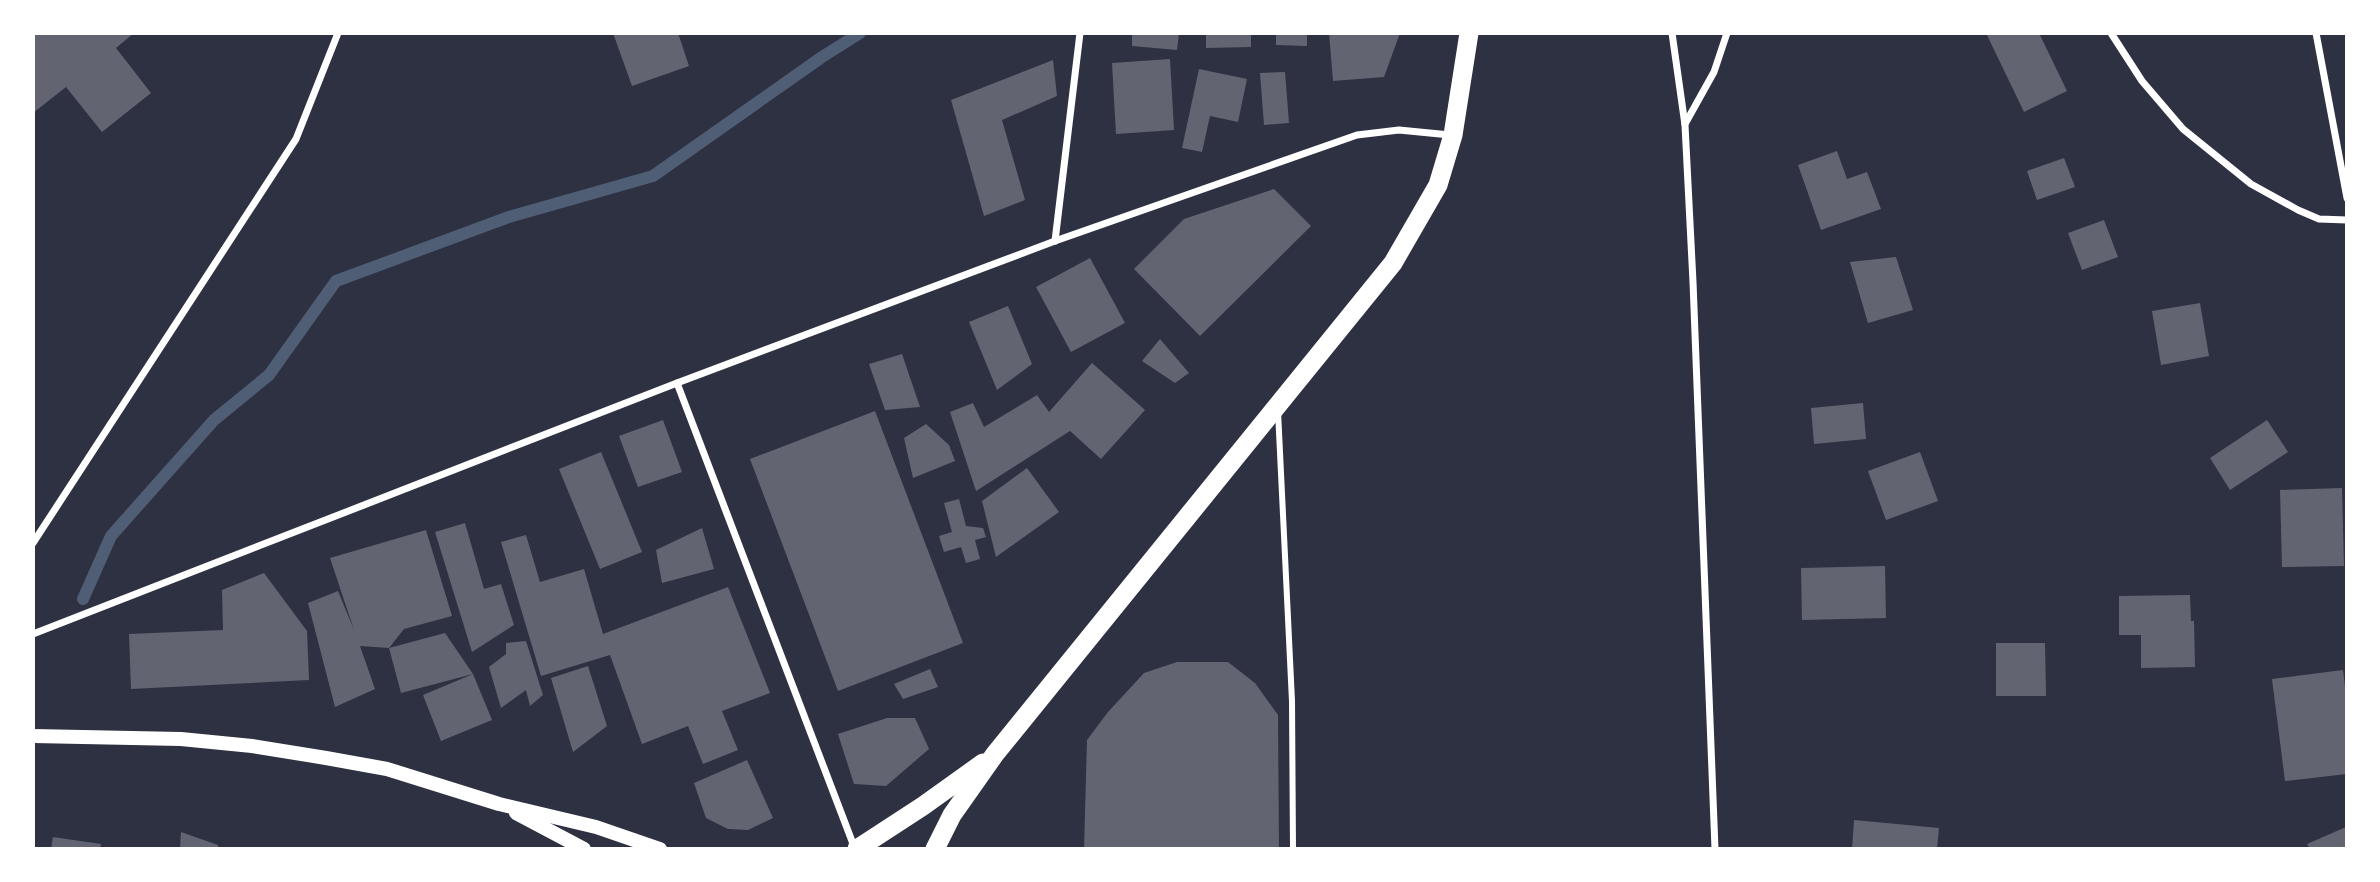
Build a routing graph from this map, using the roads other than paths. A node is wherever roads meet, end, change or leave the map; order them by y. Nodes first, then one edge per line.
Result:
1 (338, 33) edge
2 (1080, 33) edge
3 (1469, 33) edge
4 (1672, 33) edge
5 (1727, 33) edge
6 (2111, 33) edge
7 (2316, 33) edge
8 (1685, 125) junction
9 (1453, 135) junction
10 (2347, 198) edge
11 (2347, 220) edge
12 (1055, 241) junction
13 (677, 383) junction
14 (1278, 405) junction
15 (33, 543) edge
16 (33, 634) edge
17 (33, 736) edge
18 (995, 754) junction
19 (499, 804) junction
20 (584, 849) edge
21 (660, 849) edge
22 (856, 849) edge
23 (935, 849) edge
24 (1293, 849) edge
25 (1715, 849) edge

1 - 15 street
2 - 12 street
3 - 9 highway
4 - 8 street
5 - 8 street
6 - 11 street
7 - 10 street
8 - 25 street
9 - 12 street
9 - 14 highway
12 - 13 street
13 - 16 street
13 - 22 street
14 - 18 highway
14 - 24 street
17 - 19 main road
18 - 22 highway
18 - 23 highway
19 - 20 main road
19 - 21 main road

